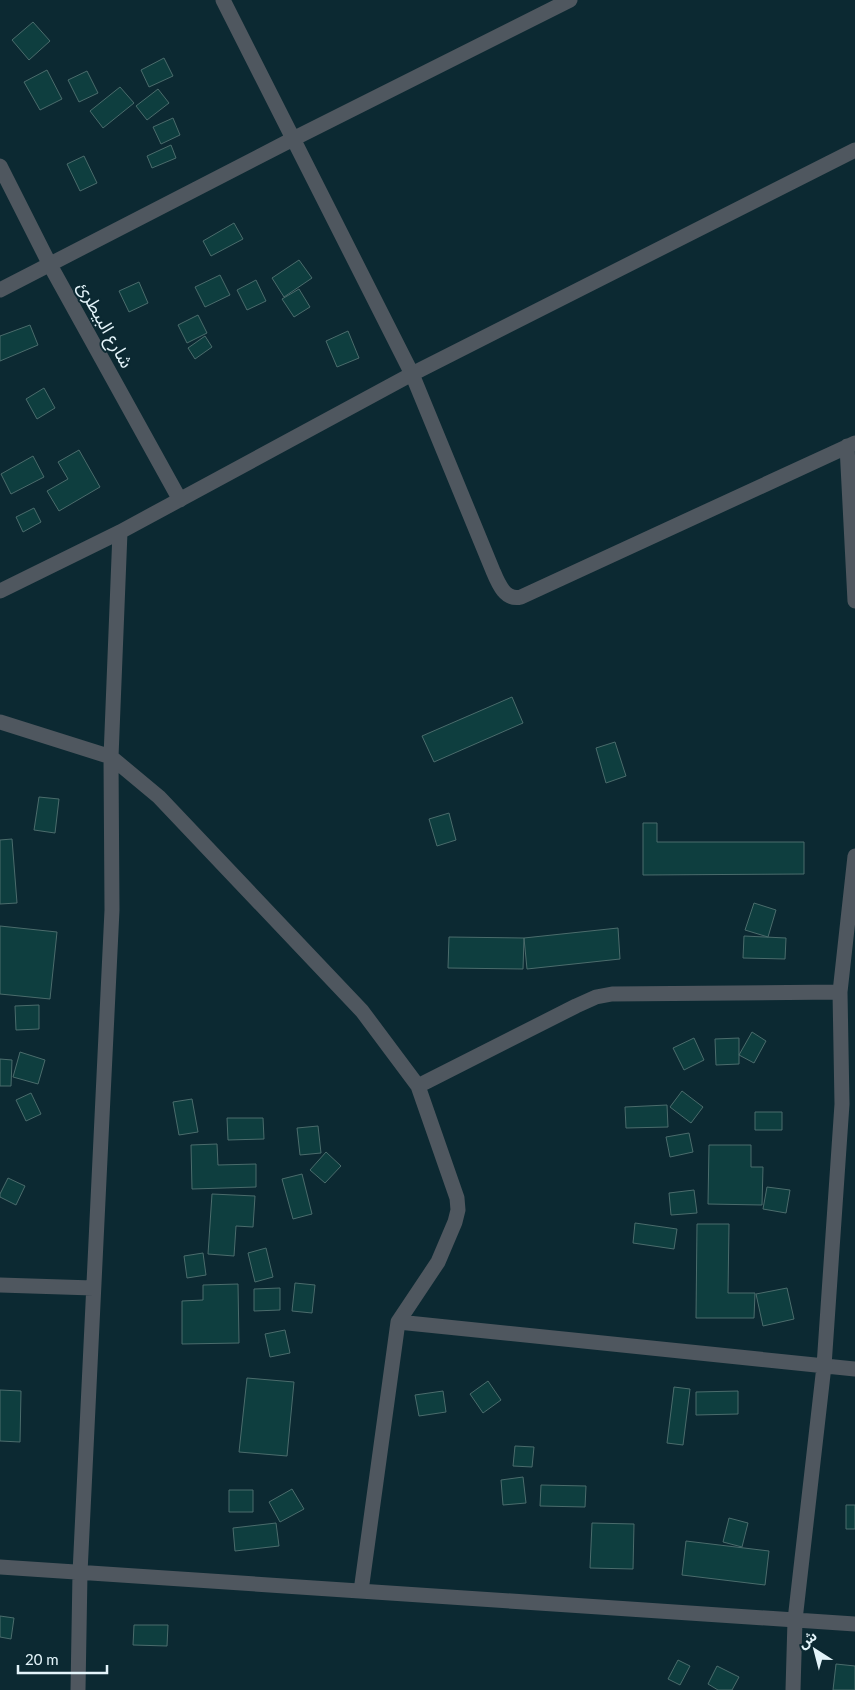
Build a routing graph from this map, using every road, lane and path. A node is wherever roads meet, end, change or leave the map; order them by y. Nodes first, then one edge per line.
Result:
1 (223, 0) edge
2 (570, 0) edge
3 (293, 139) junction
4 (855, 150) edge
5 (0, 166) edge
6 (50, 264) junction
7 (0, 290) edge
8 (412, 374) junction
9 (851, 444) edge
10 (180, 500) junction
11 (120, 532) junction
12 (0, 591) edge
13 (855, 602) edge
14 (0, 722) edge
15 (111, 757) junction
16 (855, 856) edge
17 (840, 992) junction
18 (418, 1086) junction
19 (848, 1104) edge
20 (0, 1285) edge
21 (93, 1288) junction
22 (398, 1322) junction
23 (824, 1366) junction
24 (855, 1369) edge
25 (0, 1567) edge
26 (80, 1573) junction
27 (361, 1591) junction
28 (795, 1620) junction
29 (855, 1624) edge
30 (78, 1690) edge
31 (793, 1690) edge

1 - 3 street
2 - 3 street
3 - 6 street
3 - 8 street
4 - 8 street
5 - 6 street, شارع البيطرئ
6 - 7 street
6 - 10 street, شارع البيطرئ
8 - 9 street
8 - 10 street
9 - 13 street
10 - 11 street
11 - 12 street
11 - 15 street
14 - 15 street
15 - 18 street
15 - 21 street
16 - 17 street
17 - 18 street
17 - 19 street
18 - 22 street
19 - 23 street
20 - 21 street
21 - 26 street
22 - 23 street
22 - 27 street
23 - 24 street
23 - 28 street
25 - 26 street
26 - 27 street
26 - 30 street
27 - 28 street
28 - 29 street
28 - 31 street

